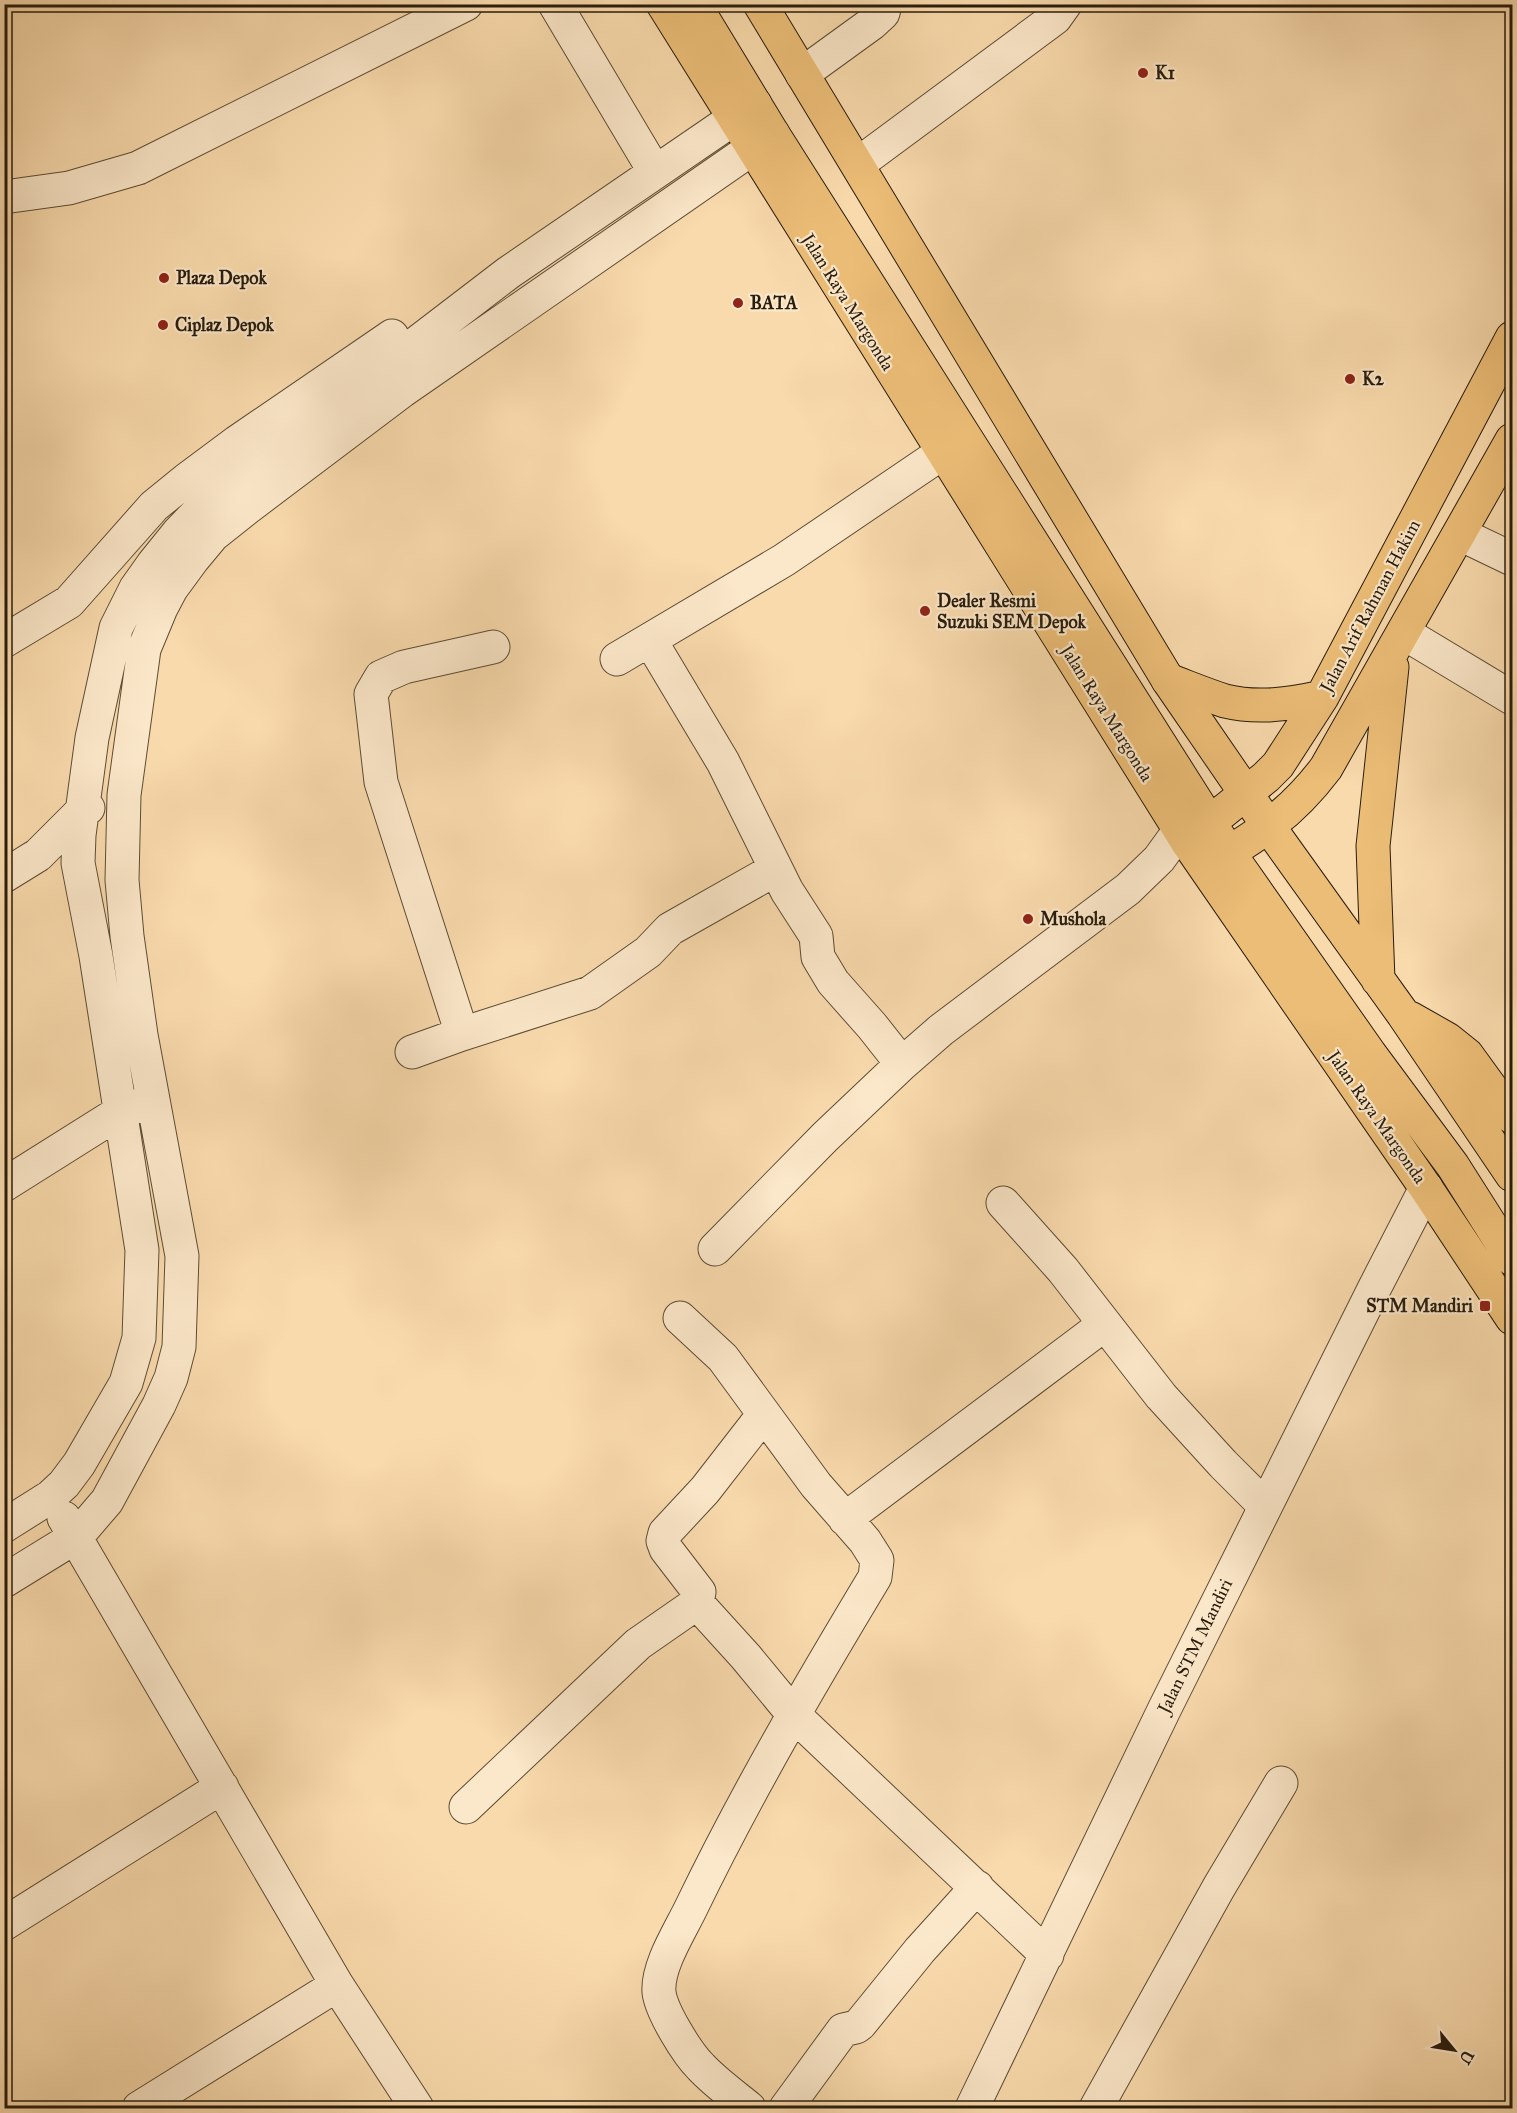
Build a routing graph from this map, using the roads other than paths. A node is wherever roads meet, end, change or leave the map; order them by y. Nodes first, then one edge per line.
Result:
1 (466, 4) edge
2 (555, 4) edge
3 (663, 4) edge
4 (694, 4) edge
5 (760, 4) edge
6 (885, 4) edge
7 (1065, 4) edge
8 (802, 74) junction
9 (741, 107) junction
10 (763, 141) junction
11 (650, 162) junction
12 (858, 164) junction
13 (4, 197) edge
14 (1512, 338) edge
15 (1512, 440) edge
16 (942, 453) junction
17 (1460, 534) junction
18 (185, 546) junction
19 (1512, 559) edge
20 (650, 640) junction
21 (4, 641) edge
22 (1399, 642) junction
23 (493, 647) dead end
24 (617, 659) dead end
25 (1168, 680) junction
26 (1322, 697) junction
27 (1512, 698) edge
28 (1245, 793) junction
29 (124, 795) junction
30 (83, 810) junction
31 (1269, 827) junction
32 (1202, 843) junction
33 (776, 869) junction
34 (4, 876) edge
35 (1378, 980) junction
36 (1403, 1014) junction
37 (462, 1034) junction
38 (412, 1052) dead end
39 (902, 1064) junction
40 (152, 1101) junction
41 (120, 1112) junction
42 (1512, 1117) edge
43 (1453, 1166) junction
44 (1512, 1175) edge
45 (4, 1185) edge
46 (1426, 1188) junction
47 (1003, 1203) dead end
48 (716, 1249) dead end
49 (1512, 1259) edge
50 (680, 1318) dead end
51 (1512, 1318) edge
52 (1105, 1324) junction
53 (764, 1414) junction
54 (50, 1497) junction
55 (1265, 1506) junction
56 (845, 1519) junction
57 (4, 1526) edge
58 (76, 1536) junction
59 (4, 1581) edge
60 (697, 1603) junction
61 (793, 1714) junction
62 (1281, 1783) dead end
63 (222, 1787) junction
64 (466, 1807) dead end
65 (977, 1887) junction
66 (4, 1924) edge
67 (1047, 1955) junction
68 (337, 1985) junction
69 (981, 2105) edge
70 (139, 2109) edge
71 (417, 2109) edge
72 (749, 2109) edge
73 (786, 2109) edge
74 (1096, 2109) edge

1 - 13 street
2 - 11 street
3 - 9 main road, Jalan Raya Margonda
4 - 9 main road, Jalan Raya Margonda
5 - 8 main road
6 - 8 street
7 - 12 street
8 - 12 main road
9 - 10 main road, Jalan Raya Margonda
9 - 11 street
9 - 18 street
10 - 16 main road, Jalan Raya Margonda
10 - 18 street
10 - 32 main road, Jalan Raya Margonda
11 - 21 street
12 - 25 main road
14 - 26 main road, Jalan Arif Rahman Hakim
15 - 17 main road
16 - 20 street
16 - 32 main road, Jalan Raya Margonda
17 - 19 street
17 - 22 main road
18 - 29 street
18 - 30 street
20 - 24 street
20 - 33 street
22 - 27 street
22 - 31 main road
22 - 35 main road
23 - 37 street
25 - 26 main road
25 - 28 main road
26 - 28 main road, Jalan Arif Rahman Hakim
28 - 31 main road
28 - 32 main road, Jalan Arif Rahman Hakim
29 - 30 street
29 - 40 street
30 - 34 street
30 - 41 street
31 - 32 main road
31 - 35 main road
32 - 39 street
32 - 43 main road, Jalan Raya Margonda
32 - 46 main road, Jalan Raya Margonda
33 - 37 street
33 - 39 street
35 - 36 main road
36 - 42 main road
36 - 44 main road
37 - 38 street
39 - 48 street
40 - 41 street
40 - 58 street
41 - 45 street
41 - 54 street
43 - 46 main road
43 - 49 main road, Jalan Raya Margonda
46 - 51 main road, Jalan Raya Margonda
46 - 55 street, Jalan STM Mandiri
47 - 52 street
50 - 53 street
52 - 55 street
52 - 56 street
53 - 56 street
53 - 60 street
54 - 57 street
54 - 58 street
55 - 67 street, Jalan STM Mandiri
56 - 61 street
58 - 59 street
58 - 63 street
60 - 61 street
60 - 64 street
61 - 65 street
61 - 72 street
62 - 74 street
63 - 66 street
63 - 68 street
65 - 67 street
65 - 73 street
67 - 69 street, Jalan STM Mandiri
68 - 70 street
68 - 71 street

